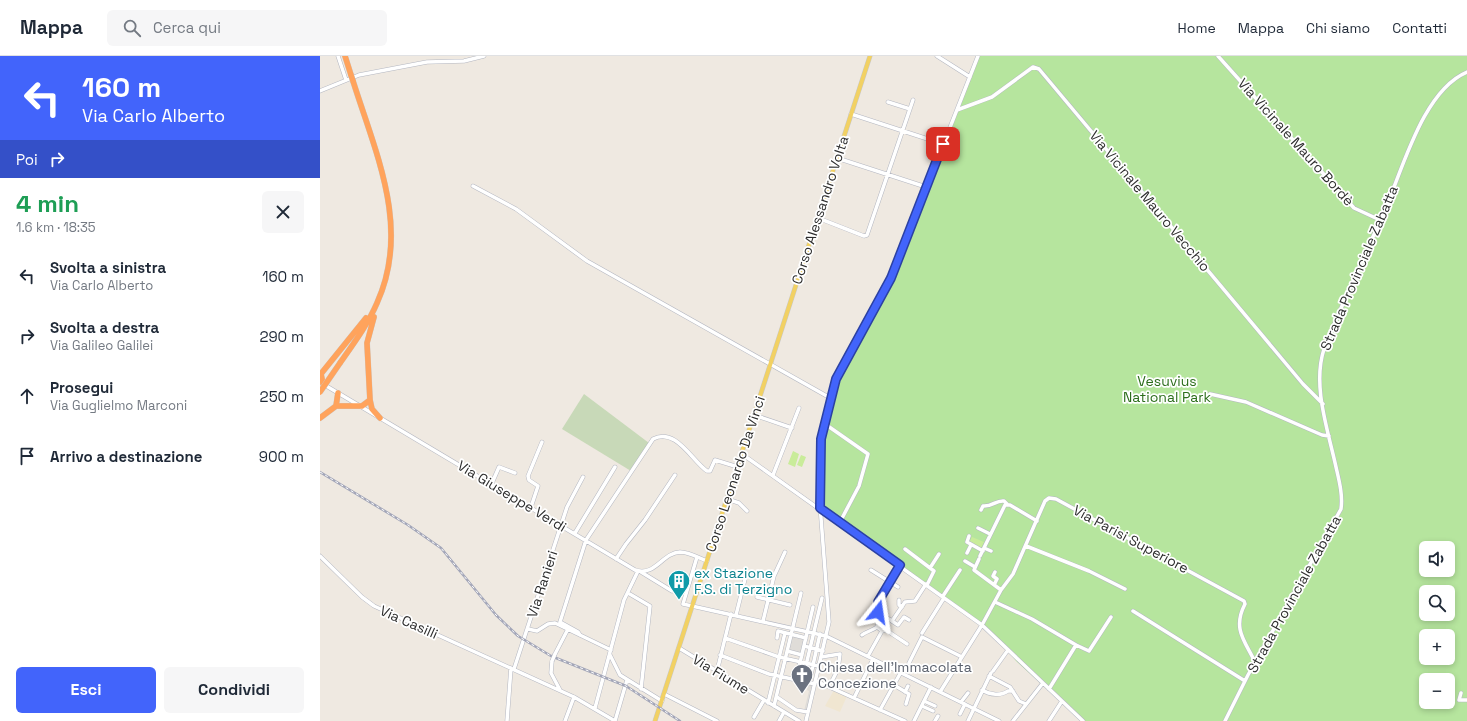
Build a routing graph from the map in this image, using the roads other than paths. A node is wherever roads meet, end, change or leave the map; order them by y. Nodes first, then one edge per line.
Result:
1 (338, 56) edge
2 (345, 56) edge
3 (484, 56) edge
4 (870, 56) edge
5 (937, 56) edge
6 (978, 56) edge
7 (1218, 56) edge
8 (1467, 72) edge
9 (970, 77) junction
10 (346, 80) junction
11 (320, 91) edge
12 (913, 100) dead end
13 (888, 102) dead end
14 (910, 109) junction
15 (957, 110) junction
16 (851, 114) junction
17 (903, 131) junction
18 (943, 144) junction
19 (837, 158) junction
20 (889, 175) junction
21 (473, 186) dead end
22 (926, 187) junction
23 (818, 218) junction
24 (1380, 220) junction
25 (382, 292) junction
26 (770, 365) junction
27 (321, 374) edge
28 (322, 383) edge
29 (320, 392) edge
30 (338, 394) junction
31 (1210, 394) dead end
32 (832, 399) junction
33 (370, 400) junction
34 (1323, 404) junction
35 (336, 406) junction
36 (360, 407) junction
37 (800, 408) dead end
38 (754, 416) junction
39 (320, 418) edge
40 (380, 418) junction
41 (825, 424) junction
42 (792, 428) junction
43 (1329, 436) junction
44 (542, 442) dead end
45 (742, 454) junction
46 (615, 467) dead end
47 (738, 467) junction
48 (515, 473) dead end
49 (675, 475) dead end
50 (773, 475) junction
51 (583, 478) dead end
52 (492, 483) junction
53 (727, 499) junction
54 (1007, 504) junction
55 (531, 508) junction
56 (820, 508) junction
57 (981, 510) dead end
58 (747, 512) dead end
59 (1037, 521) junction
60 (840, 522) junction
61 (561, 525) junction
62 (978, 528) dead end
63 (575, 533) junction
64 (990, 534) junction
65 (969, 536) dead end
66 (586, 540) junction
67 (970, 545) junction
68 (1026, 546) junction
69 (983, 549) junction
70 (905, 550) dead end
71 (991, 551) dead end
72 (785, 552) dead end
73 (967, 553) dead end
74 (939, 554) dead end
75 (320, 556) edge
76 (697, 557) junction
77 (616, 559) junction
78 (707, 561) junction
79 (965, 561) dead end
80 (900, 565) junction
81 (975, 567) junction
82 (930, 568) junction
83 (871, 570) dead end
84 (960, 570) dead end
85 (640, 571) junction
86 (995, 572) dead end
87 (746, 575) dead end
88 (890, 581) junction
89 (926, 584) junction
90 (994, 585) junction
91 (898, 587) dead end
92 (1125, 589) dead end
93 (1001, 590) junction
94 (672, 591) dead end
95 (628, 593) junction
96 (801, 593) dead end
97 (757, 596) dead end
98 (944, 597) junction
99 (822, 598) dead end
100 (769, 600) junction
101 (899, 600) dead end
102 (995, 602) junction
103 (693, 605) junction
104 (790, 605) dead end
105 (813, 607) dead end
106 (902, 607) junction
107 (1133, 611) dead end
108 (878, 612) junction
109 (731, 614) junction
110 (736, 615) junction
111 (1111, 617) dead end
112 (878, 619) junction
113 (908, 620) dead end
114 (763, 621) junction
115 (892, 621) junction
116 (882, 623) dead end
117 (982, 625) junction
118 (877, 627) junction
119 (793, 628) junction
120 (528, 629) junction
121 (568, 629) junction
122 (882, 631) junction
123 (808, 632) junction
124 (785, 633) junction
125 (814, 633) junction
126 (922, 633) dead end
127 (791, 634) junction
128 (820, 634) junction
129 (580, 635) junction
130 (862, 635) dead end
131 (826, 636) junction
132 (725, 638) junction
133 (776, 638) dead end
134 (806, 638) junction
135 (908, 644) dead end
136 (1076, 645) junction
137 (804, 646) junction
138 (679, 648) junction
139 (810, 648) junction
140 (816, 649) junction
141 (611, 650) junction
142 (1008, 650) junction
143 (787, 651) junction
144 (823, 651) junction
145 (720, 654) junction
146 (610, 655) junction
147 (802, 655) junction
148 (779, 656) junction
149 (868, 656) junction
150 (821, 657) junction
151 (962, 657) junction
152 (786, 658) junction
153 (873, 659) junction
154 (800, 661) junction
155 (909, 662) dead end
156 (1255, 662) junction
157 (807, 663) junction
158 (813, 664) junction
159 (819, 666) junction
160 (513, 669) junction
161 (717, 671) junction
162 (901, 672) junction
163 (991, 674) junction
164 (775, 676) junction
165 (781, 677) junction
166 (627, 680) junction
167 (796, 680) junction
168 (832, 681) dead end
169 (1245, 681) junction
170 (802, 682) junction
171 (809, 683) junction
172 (815, 683) junction
173 (1043, 683) junction
174 (895, 684) junction
175 (908, 686) dead end
176 (931, 687) junction
177 (641, 689) junction
178 (1049, 689) junction
179 (982, 690) junction
180 (560, 691) junction
181 (905, 692) junction
182 (940, 692) junction
183 (1012, 692) junction
184 (968, 693) dead end
185 (1461, 693) dead end
186 (664, 694) junction
187 (574, 697) junction
188 (777, 697) junction
189 (854, 698) junction
190 (764, 700) junction
191 (1467, 700) edge
192 (662, 701) junction
193 (924, 701) junction
194 (1062, 701) junction
195 (960, 702) junction
196 (768, 703) junction
197 (906, 704) dead end
198 (965, 704) junction
199 (1026, 704) junction
200 (774, 706) junction
201 (922, 706) junction
202 (935, 706) dead end
203 (595, 708) junction
204 (974, 708) junction
205 (880, 710) junction
206 (933, 711) dead end
207 (784, 712) junction
208 (808, 712) junction
209 (960, 714) dead end
210 (938, 716) dead end
211 (754, 717) dead end
212 (1080, 720) edge
213 (506, 721) edge
214 (565, 721) edge
215 (615, 721) edge
216 (655, 721) edge
217 (717, 721) edge
218 (779, 721) edge
219 (798, 721) edge
220 (806, 721) edge
221 (905, 721) edge
222 (914, 721) edge
223 (935, 721) edge
224 (968, 721) edge
225 (999, 721) edge
226 (1013, 721) edge
227 (1049, 721) edge
228 (1225, 721) edge

1 - 10 street
2 - 25 highway
3 - 10 street
4 - 16 main road, Corso Alessandro Volta
5 - 9 street
6 - 9 street
7 - 24 street, Via Vicinale Mauro Bordè
8 - 24 street, Strada Provinciale Zabatta
9 - 15 street
10 - 11 street
12 - 14 street
13 - 14 street
14 - 17 street
15 - 18 street
15 - 34 street, Via Vicinale Mauro Vecchio
16 - 17 street
16 - 19 main road, Corso Alessandro Volta
17 - 18 street
17 - 20 street
18 - 22 street
19 - 20 street
19 - 23 main road, Corso Alessandro Volta
20 - 22 street
20 - 23 street
21 - 26 street
22 - 32 street
23 - 26 main road, Corso Alessandro Volta
24 - 34 street, Strada Provinciale Zabatta
25 - 27 highway
25 - 29 highway, bridge
25 - 33 highway
26 - 32 street
26 - 38 main road, Corso Leonardo Da Vinci
27 - 28 highway
28 - 30 street, Via Giuseppe Verdi
30 - 35 highway
30 - 36 street, Via Giuseppe Verdi
31 - 43 street
32 - 41 street
33 - 36 highway
33 - 40 highway
34 - 43 street, Strada Provinciale Zabatta
35 - 36 highway
35 - 39 highway
36 - 40 street, Via Giuseppe Verdi
37 - 42 street
38 - 42 street
38 - 45 main road, Corso Leonardo Da Vinci
40 - 52 street, Via Giuseppe Verdi
41 - 56 street
41 - 60 street
42 - 50 street
43 - 156 street, Strada Provinciale Zabatta
44 - 55 street
45 - 47 main road, Corso Leonardo Da Vinci
45 - 50 street
46 - 63 street
47 - 53 main road, Corso Leonardo Da Vinci
47 - 66 street
48 - 52 street
49 - 77 street
50 - 56 street
51 - 61 street, Via Ranieri
52 - 55 street, Via Giuseppe Verdi
53 - 58 street
53 - 78 main road, Corso Leonardo Da Vinci
54 - 57 street
54 - 59 street
54 - 64 street
55 - 61 street, Via Giuseppe Verdi
56 - 60 street
56 - 131 street
59 - 68 street, Via Parisi Superiore
59 - 156 street, Via Parisi Superiore
60 - 80 street
61 - 63 street, Via Giuseppe Verdi
61 - 120 street, Via Ranieri
62 - 64 street
63 - 66 street, Via Giuseppe Verdi
64 - 69 street
65 - 67 street
66 - 77 street, Via Giuseppe Verdi
66 - 129 street
67 - 69 street
67 - 73 street
68 - 92 street
68 - 93 street, Via Parisi Superiore
69 - 71 street
69 - 81 street
70 - 82 street
72 - 100 street
74 - 82 street
75 - 160 street, Via Casilli
76 - 78 street
76 - 85 street
76 - 103 street
77 - 85 street, Via Giuseppe Verdi
78 - 103 main road, Corso Leonardo Da Vinci
79 - 81 street
80 - 88 street
80 - 89 street
81 - 90 street
82 - 89 street
83 - 88 street
84 - 98 street
85 - 94 street, Via Giuseppe Verdi
85 - 95 street
86 - 90 street
87 - 110 street
88 - 91 street
88 - 108 street
89 - 98 street
89 - 106 street
90 - 93 street
93 - 102 street, Via Parisi Superiore
95 - 141 street
95 - 177 street
96 - 119 street
97 - 100 street
98 - 117 street
98 - 126 street
99 - 125 street
100 - 104 street
100 - 114 street
101 - 106 street
102 - 117 street, Via Parisi Superiore
102 - 136 street
103 - 109 street
103 - 138 main road, Corso Leonardo Da Vinci
105 - 123 street
106 - 115 street
107 - 169 street
108 - 112 street
108 - 115 street
109 - 110 street
109 - 132 street
110 - 114 street
111 - 136 street
112 - 116 street
112 - 118 street
113 - 115 street
114 - 119 street
117 - 142 street
117 - 151 street, Via Parisi Superiore
118 - 122 street
118 - 130 street
119 - 123 street
119 - 127 street
120 - 121 street
120 - 160 street, Via Ranieri
121 - 129 street
121 - 180 street, bridge
122 - 135 street
122 - 149 street
123 - 125 street
123 - 134 street
124 - 127 street
124 - 133 street
124 - 148 street
125 - 128 street
125 - 139 street
127 - 134 street
127 - 143 street
128 - 131 street
128 - 140 street
129 - 141 street
131 - 144 street
131 - 149 street
132 - 145 street
132 - 148 street
134 - 137 street
136 - 178 street
137 - 139 street
137 - 147 street
138 - 161 street, Via Fiume
138 - 186 main road, Corso Leonardo Da Vinci
139 - 140 street
139 - 157 street
140 - 144 street
140 - 158 street
141 - 146 street
142 - 163 street
142 - 173 street
143 - 147 street
143 - 152 street
144 - 150 street
145 - 161 street
145 - 164 street
146 - 166 street
146 - 203 street
147 - 154 street
148 - 152 street
148 - 164 street
149 - 153 street
150 - 159 street
150 - 168 street
151 - 155 street
151 - 182 street, Via Parisi Superiore
152 - 154 street
152 - 165 street
153 - 162 street
153 - 189 street
154 - 157 street
154 - 167 street
156 - 169 street, Strada Provinciale Zabatta
157 - 158 street
157 - 170 street
158 - 159 street
158 - 171 street
159 - 172 street
160 - 180 street, Via Casilli
160 - 213 street, Via Ranieri
161 - 190 street, Via Fiume
162 - 174 street
162 - 176 street
163 - 179 street
163 - 183 street
164 - 165 street
164 - 196 street
165 - 167 street
165 - 188 street
166 - 177 street
166 - 215 street
167 - 170 street
169 - 228 street, Strada Provinciale Zabatta
170 - 171 street
171 - 172 street
172 - 189 street
172 - 208 street
173 - 178 street
173 - 199 street
174 - 181 street
174 - 205 street
175 - 181 street
176 - 182 street
176 - 193 street
177 - 192 street
178 - 194 street
179 - 183 street
179 - 204 street
180 - 187 street, Via Casilli
181 - 197 street
182 - 195 street
183 - 199 street
184 - 195 street
185 - 191 street
186 - 192 main road, Corso Leonardo Da Vinci
186 - 217 street
187 - 203 street, Via Casilli
187 - 214 street
188 - 200 street
188 - 208 street
189 - 205 street
190 - 196 street, Via Fiume
190 - 211 street, Via Fiume
192 - 216 main road, Corso Leonardo Da Vinci
193 - 201 street
193 - 202 street
194 - 212 street
194 - 227 street
195 - 198 street
196 - 200 street, Via Fiume
198 - 204 street
198 - 209 street
199 - 226 street
200 - 207 street, Via Fiume
201 - 206 street
201 - 222 street
203 - 215 street, Via Casilli
204 - 224 street
204 - 225 street
205 - 221 street
207 - 218 street
207 - 219 street, Via Fiume
208 - 220 street
210 - 223 street

